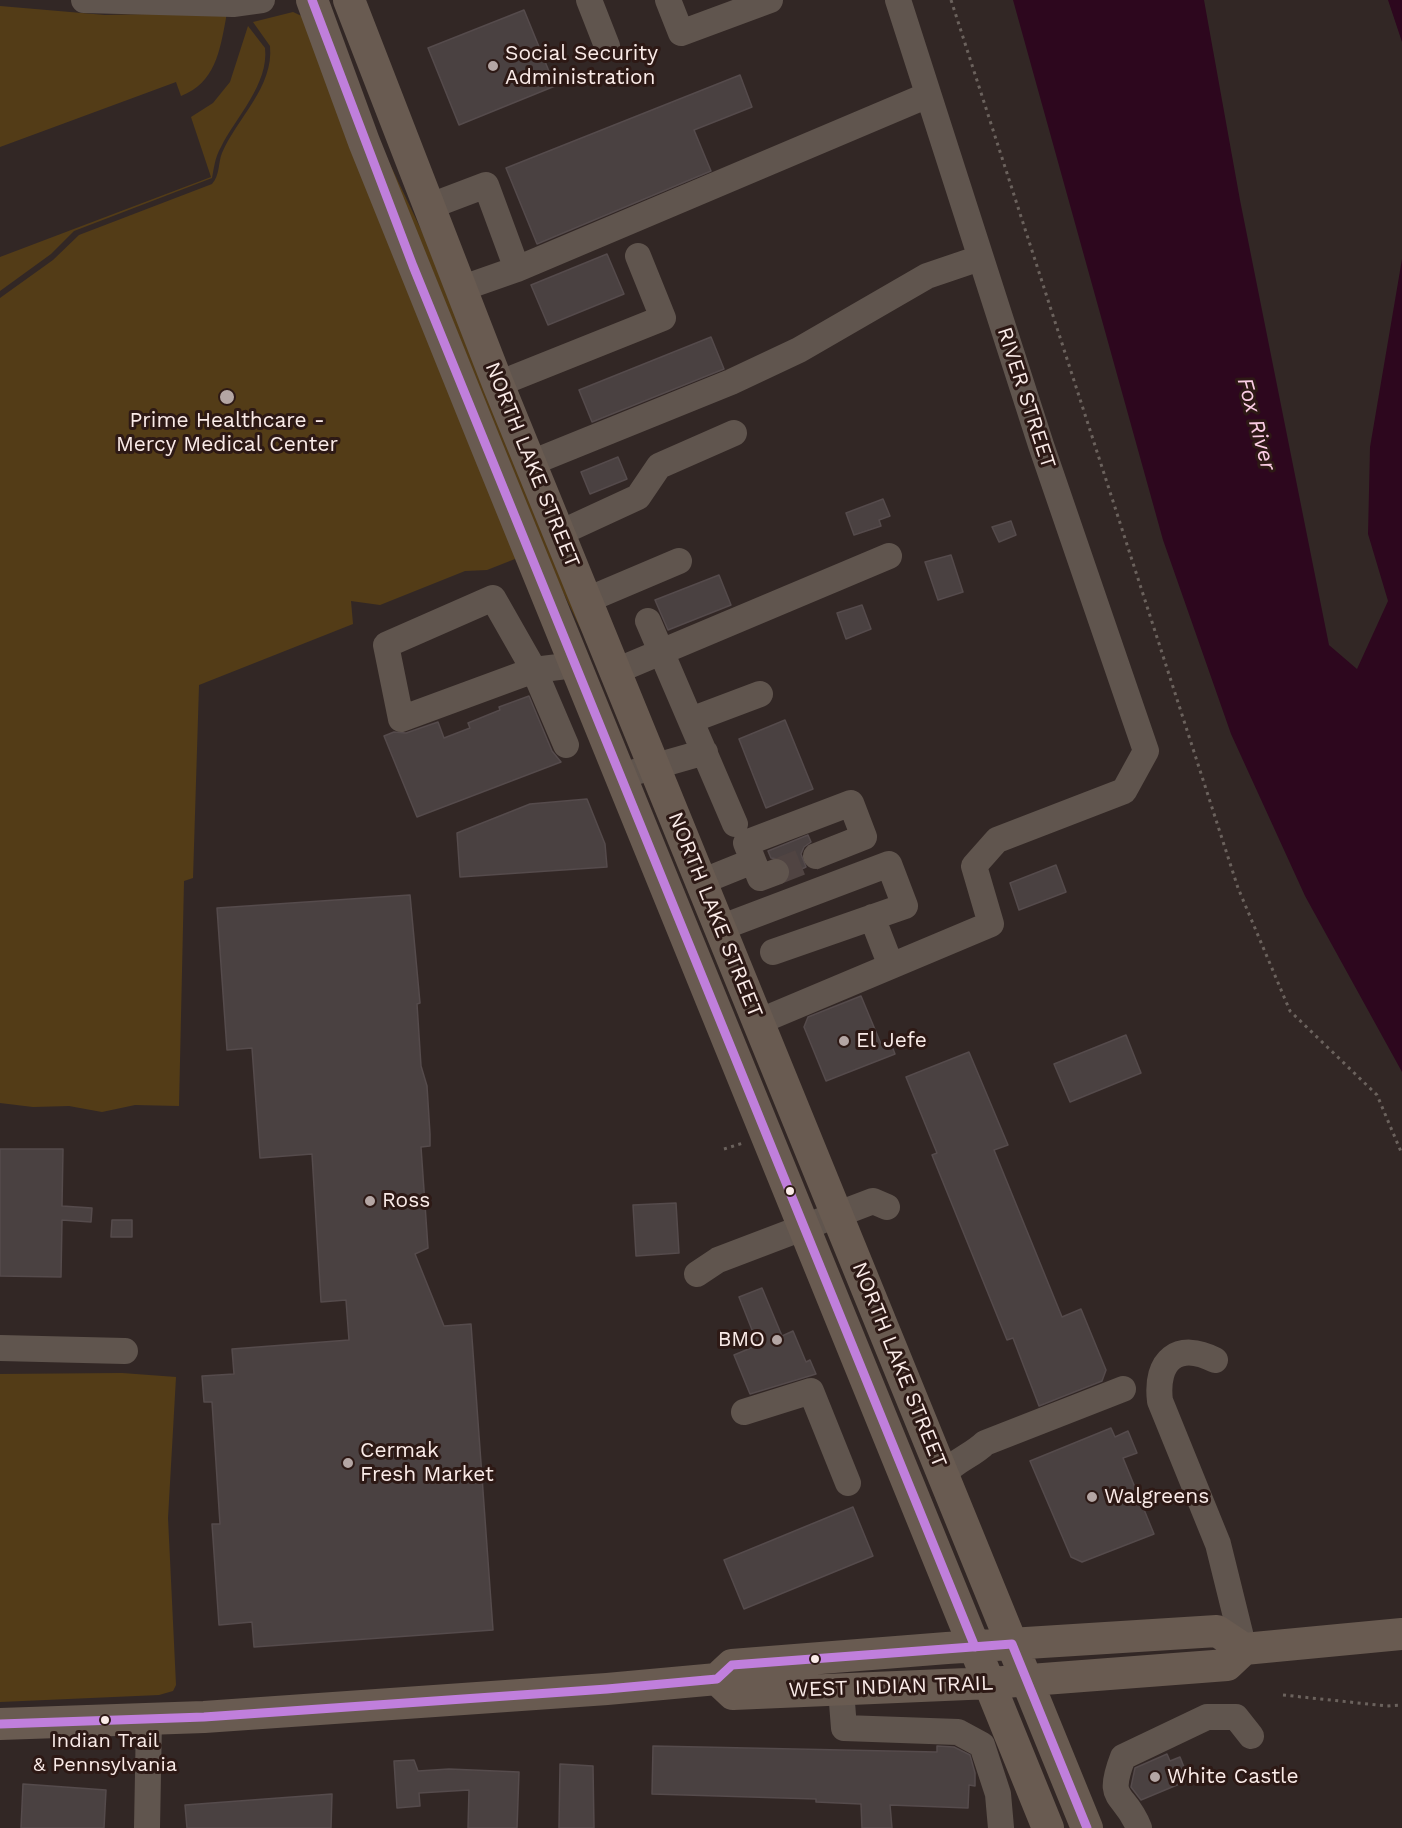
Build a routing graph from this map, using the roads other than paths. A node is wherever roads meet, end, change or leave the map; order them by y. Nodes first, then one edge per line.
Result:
1 (84, 0) edge
2 (262, 0) edge
3 (312, 0) edge
4 (349, 0) edge
5 (589, 0) edge
6 (668, 0) edge
7 (770, 0) edge
8 (898, 0) edge
9 (607, 46) dead end
10 (928, 95) junction
11 (428, 207) junction
12 (638, 256) dead end
13 (980, 258) junction
14 (517, 269) junction
15 (460, 289) junction
16 (498, 384) junction
17 (734, 433) dead end
18 (531, 463) junction
19 (560, 533) junction
20 (889, 556) dead end
21 (679, 561) dead end
22 (587, 600) junction
23 (648, 621) dead end
24 (662, 653) junction
25 (575, 665) junction
26 (534, 670) junction
27 (616, 671) junction
28 (760, 694) dead end
29 (691, 720) junction
30 (567, 745) dead end
31 (705, 752) junction
32 (654, 766) junction
33 (621, 776) junction
34 (735, 824) dead end
35 (814, 851) tunnel mouth
36 (701, 882) junction
37 (872, 917) junction
38 (720, 928) junction
39 (773, 952) dead end
40 (891, 966) junction
41 (758, 1022) junction
42 (887, 1207) dead end
43 (838, 1214) junction
44 (804, 1228) junction
45 (697, 1274) dead end
46 (0, 1348) edge
47 (124, 1351) dead end
48 (1215, 1360) dead end
49 (1123, 1389) dead end
50 (744, 1412) dead end
51 (985, 1443) junction
52 (932, 1446) junction
53 (943, 1474) junction
54 (848, 1483) dead end
55 (1402, 1634) edge
56 (1012, 1644) junction
57 (975, 1647) junction
58 (1244, 1649) junction
59 (717, 1680) junction
60 (1027, 1680) junction
61 (990, 1683) junction
62 (841, 1689) junction
63 (149, 1720) junction
64 (0, 1724) edge
65 (1251, 1736) dead end
66 (147, 1828) edge
67 (1001, 1828) edge
68 (1048, 1828) edge
69 (1087, 1828) edge
70 (1139, 1828) edge

1 - 2 street
3 - 25 main road, NORTH LAKE STREET
4 - 11 main road, NORTH LAKE STREET
5 - 9 street
6 - 7 street
8 - 10 street, RIVER STREET
10 - 13 street, RIVER STREET
10 - 14 street
11 - 14 street
11 - 15 main road, NORTH LAKE STREET
12 - 16 street
13 - 18 street
13 - 40 street, RIVER STREET
14 - 15 street
15 - 16 main road, NORTH LAKE STREET
16 - 18 main road, NORTH LAKE STREET
17 - 19 street
18 - 19 main road, NORTH LAKE STREET
19 - 22 main road, NORTH LAKE STREET
20 - 24 street
21 - 22 street
22 - 27 main road, NORTH LAKE STREET
23 - 24 street
24 - 27 street
24 - 29 street
25 - 26 street
25 - 33 main road, NORTH LAKE STREET
26 - 26 street
26 - 30 street
27 - 32 main road, NORTH LAKE STREET
28 - 29 street
29 - 31 street
31 - 32 street
31 - 34 street
32 - 33 street
32 - 36 main road, NORTH LAKE STREET
33 - 44 main road, NORTH LAKE STREET
35 - 36 street
36 - 38 main road, NORTH LAKE STREET
37 - 38 street
37 - 39 street
37 - 40 street
38 - 41 main road, NORTH LAKE STREET
40 - 41 street
41 - 43 main road, NORTH LAKE STREET
42 - 43 street
43 - 44 street
43 - 52 main road, NORTH LAKE STREET
44 - 45 street
44 - 57 main road, NORTH LAKE STREET
46 - 47 street
48 - 58 street
49 - 51 street
50 - 54 street
51 - 52 street
51 - 53 street
52 - 53 main road, NORTH LAKE STREET
53 - 56 main road, NORTH LAKE STREET
55 - 58 main road, WEST INDIAN TRAIL
56 - 57 main road, WEST INDIAN TRAIL
56 - 58 main road, WEST INDIAN TRAIL
56 - 60 main road, NORTH LAKE STREET
57 - 59 main road, WEST INDIAN TRAIL
57 - 61 main road, NORTH LAKE STREET
58 - 60 main road, WEST INDIAN TRAIL
59 - 62 main road, WEST INDIAN TRAIL
59 - 63 main road, WEST INDIAN TRAIL
60 - 61 main road, WEST INDIAN TRAIL
60 - 69 main road, NORTH LAKE STREET
61 - 62 main road, WEST INDIAN TRAIL
61 - 68 main road, NORTH LAKE STREET
62 - 67 street
63 - 64 main road, WEST INDIAN TRAIL
63 - 66 street
65 - 70 street

